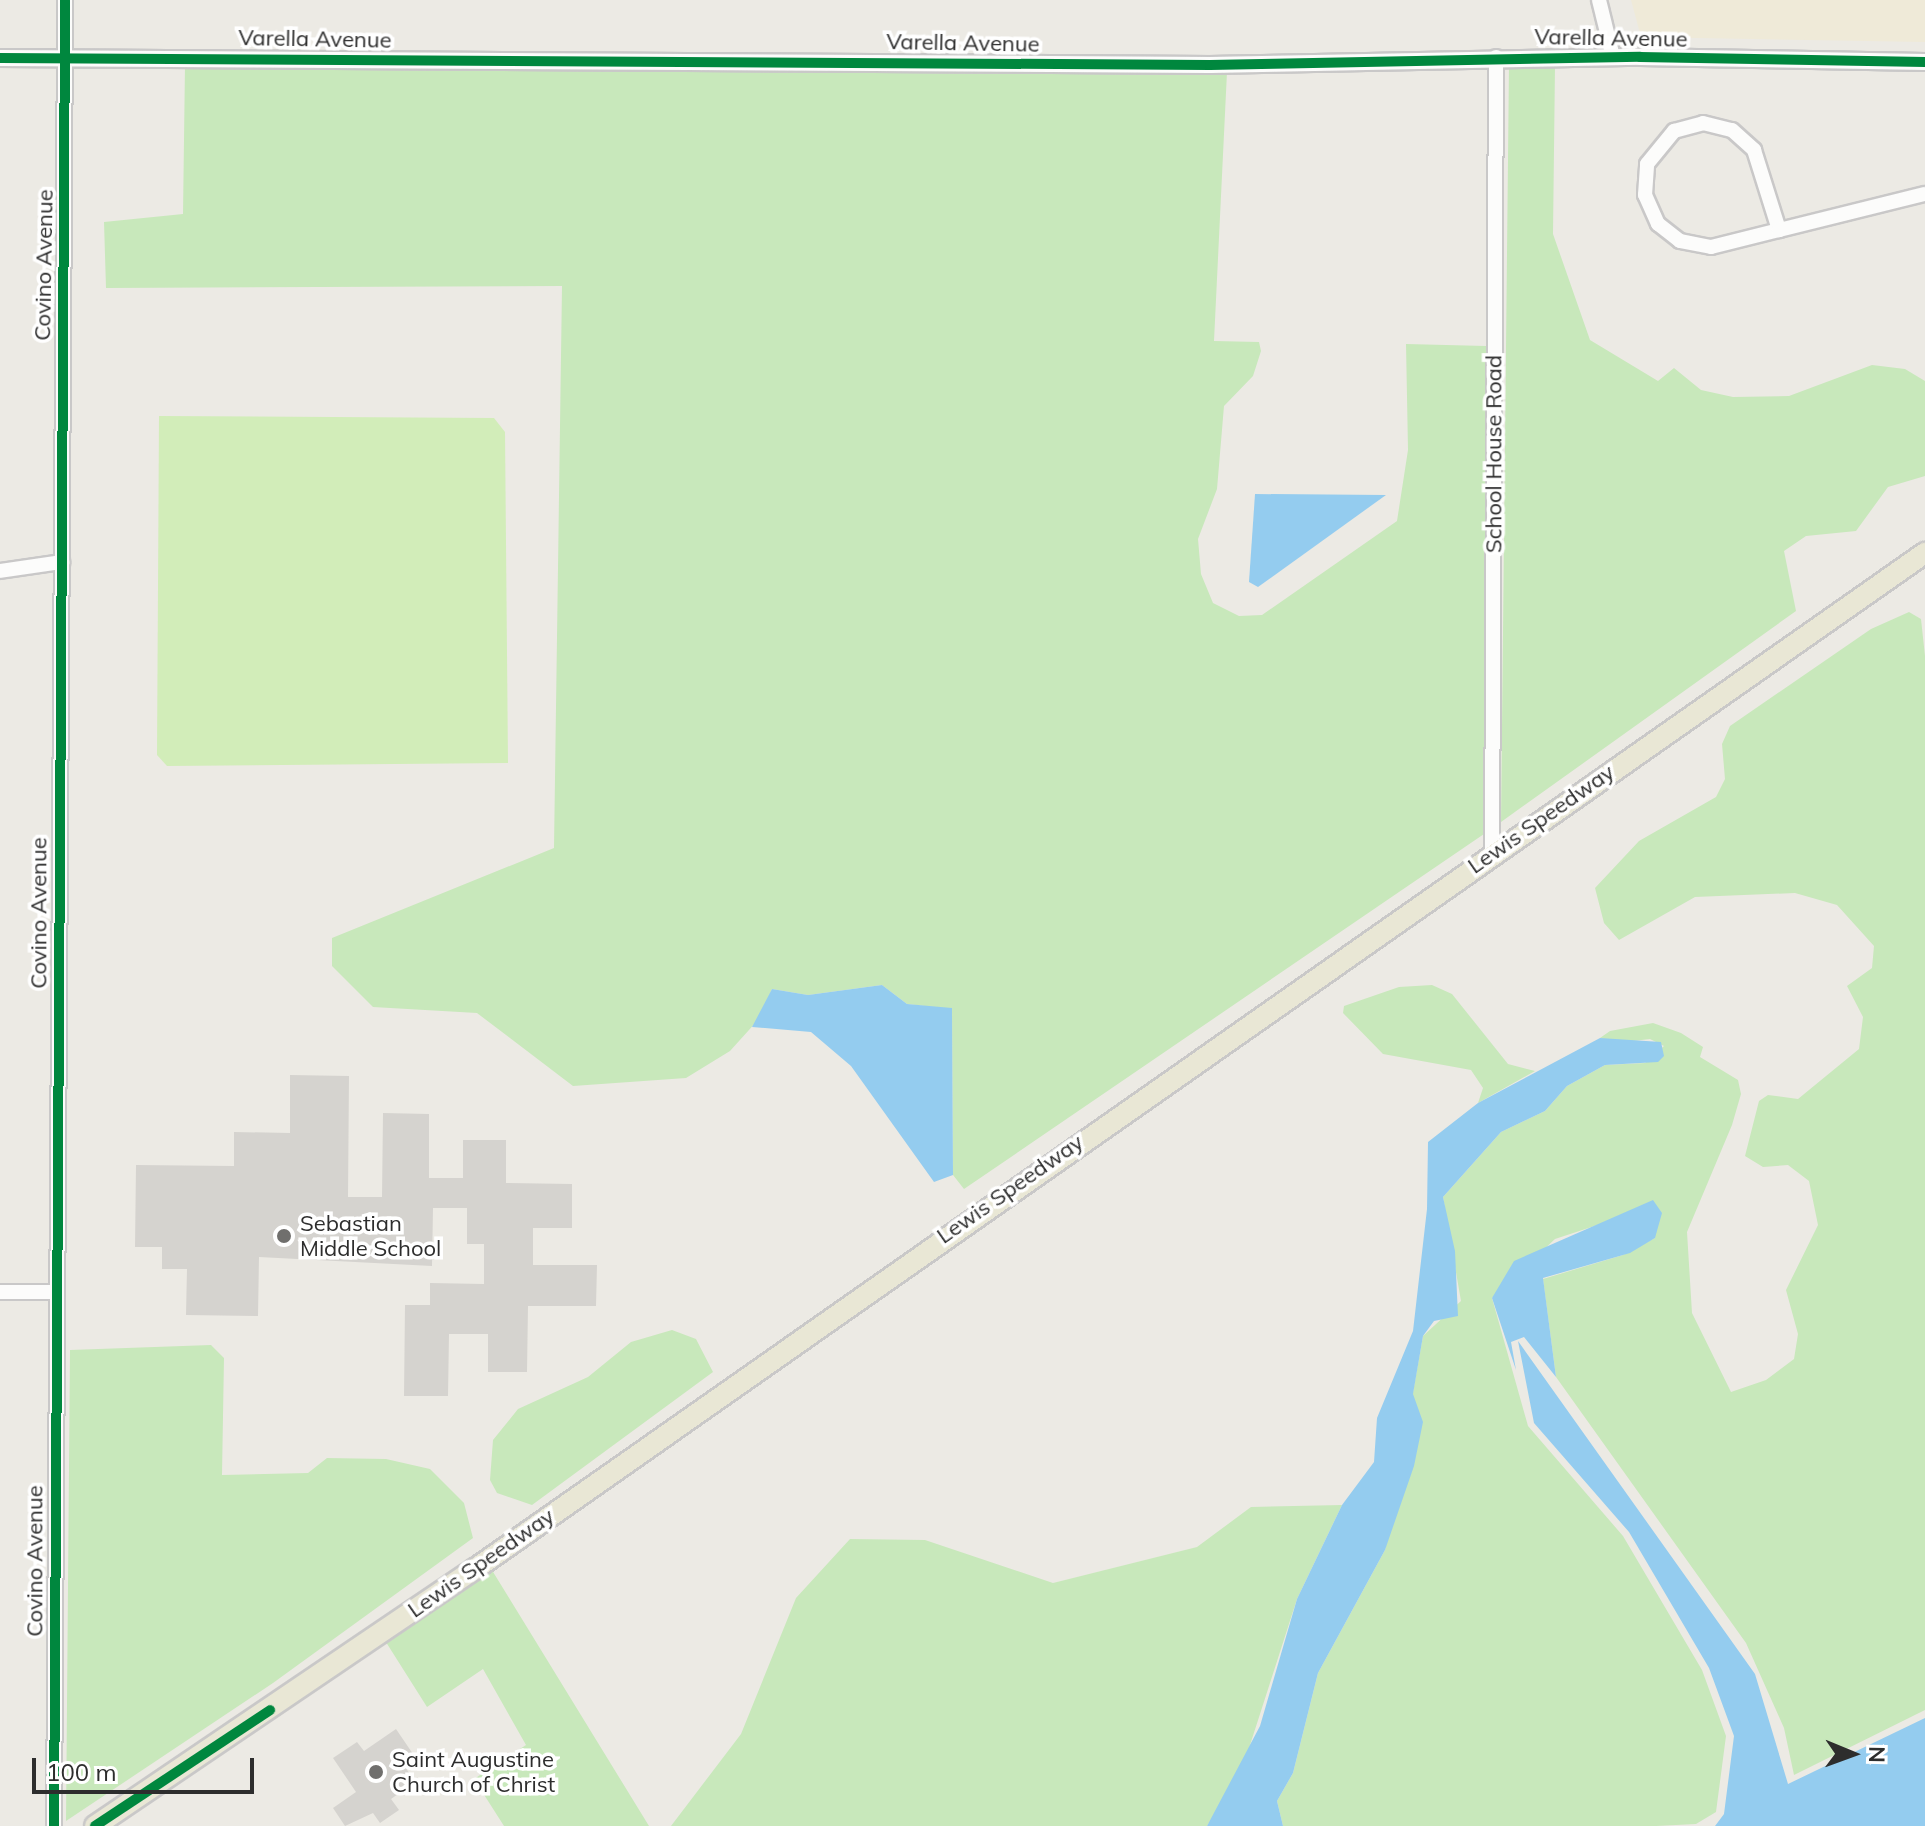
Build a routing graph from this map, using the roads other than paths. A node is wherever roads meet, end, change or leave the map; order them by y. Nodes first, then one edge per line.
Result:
1 (65, 0) edge
2 (1599, 0) edge
3 (65, 57) junction
4 (1496, 57) junction
5 (1613, 57) junction
6 (0, 58) edge
7 (1925, 62) edge
8 (1925, 194) edge
9 (1779, 230) junction
10 (1925, 553) edge
11 (62, 562) junction
12 (0, 571) edge
13 (1492, 852) junction
14 (0, 1292) edge
15 (56, 1292) junction
16 (54, 1826) edge
17 (95, 1826) edge

1 - 3 street, Covino Avenue
2 - 5 street
3 - 4 street, Varella Avenue
3 - 6 street, Varella Avenue
3 - 11 street, Covino Avenue
4 - 5 street, Varella Avenue
4 - 13 street, School House Road
5 - 7 street, Varella Avenue
8 - 9 street
9 - 9 street
10 - 13 main road, Lewis Speedway
11 - 12 street
11 - 15 street, Covino Avenue
13 - 17 main road, Lewis Speedway
14 - 15 street
15 - 16 street, Covino Avenue

